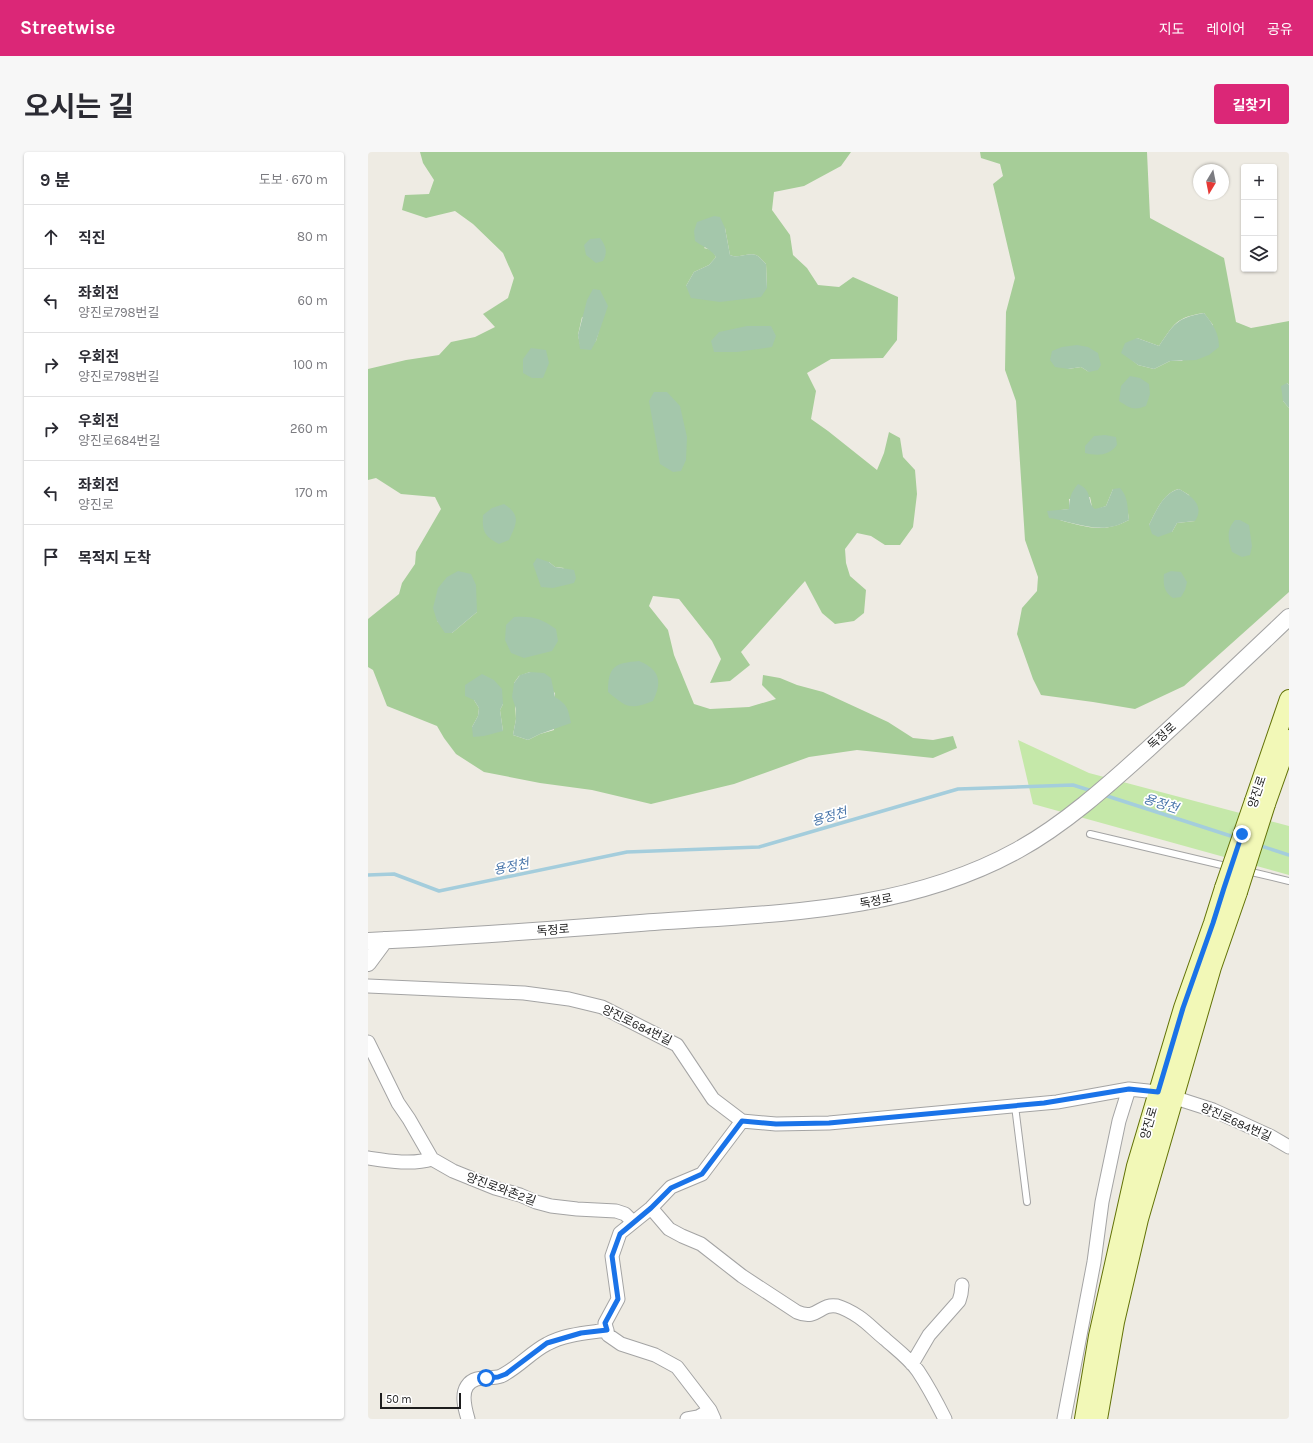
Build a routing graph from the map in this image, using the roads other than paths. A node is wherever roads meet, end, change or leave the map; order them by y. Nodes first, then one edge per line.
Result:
1 (1289, 617) edge
2 (1289, 699) edge
3 (1289, 739) edge
4 (1260, 803) junction
5 (1090, 834) dead end
6 (1289, 881) edge
7 (1231, 890) junction
8 (385, 940) junction
9 (368, 941) edge
10 (368, 963) edge
11 (368, 986) edge
12 (368, 1042) edge
13 (1129, 1089) junction
14 (1158, 1092) junction
15 (1175, 1098) junction
16 (1015, 1106) junction
17 (742, 1121) junction
18 (1289, 1147) edge
19 (368, 1158) edge
20 (432, 1160) junction
21 (1028, 1202) dead end
22 (651, 1208) junction
23 (633, 1222) junction
24 (962, 1285) dead end
25 (607, 1330) junction
26 (912, 1364) junction
27 (712, 1415) edge
28 (468, 1419) edge
29 (687, 1419) edge
30 (945, 1419) edge
31 (1064, 1419) edge
32 (1084, 1419) edge
33 (1098, 1419) edge

1 - 8 street, 독정로
2 - 4 main road, 양진로
3 - 4 main road, 양진로
4 - 7 main road, 양진로, bridge
5 - 6 lane
7 - 14 main road, 양진로
7 - 15 main road, 양진로
8 - 9 street, 독정로
8 - 10 street
11 - 17 street, 양진로684번길
12 - 20 street
13 - 14 street, 양진로684번길
13 - 16 street, 양진로684번길
13 - 31 street
14 - 15 street, 양진로684번길
14 - 32 main road, 양진로
15 - 18 street, 양진로684번길
15 - 33 main road, 양진로
16 - 17 street, 양진로684번길
16 - 21 lane
17 - 22 street
19 - 20 street
20 - 23 street, 양진로와촌2길
22 - 23 street
22 - 26 street
23 - 25 street
24 - 26 street
25 - 27 street
25 - 28 street
26 - 30 street
27 - 29 street

